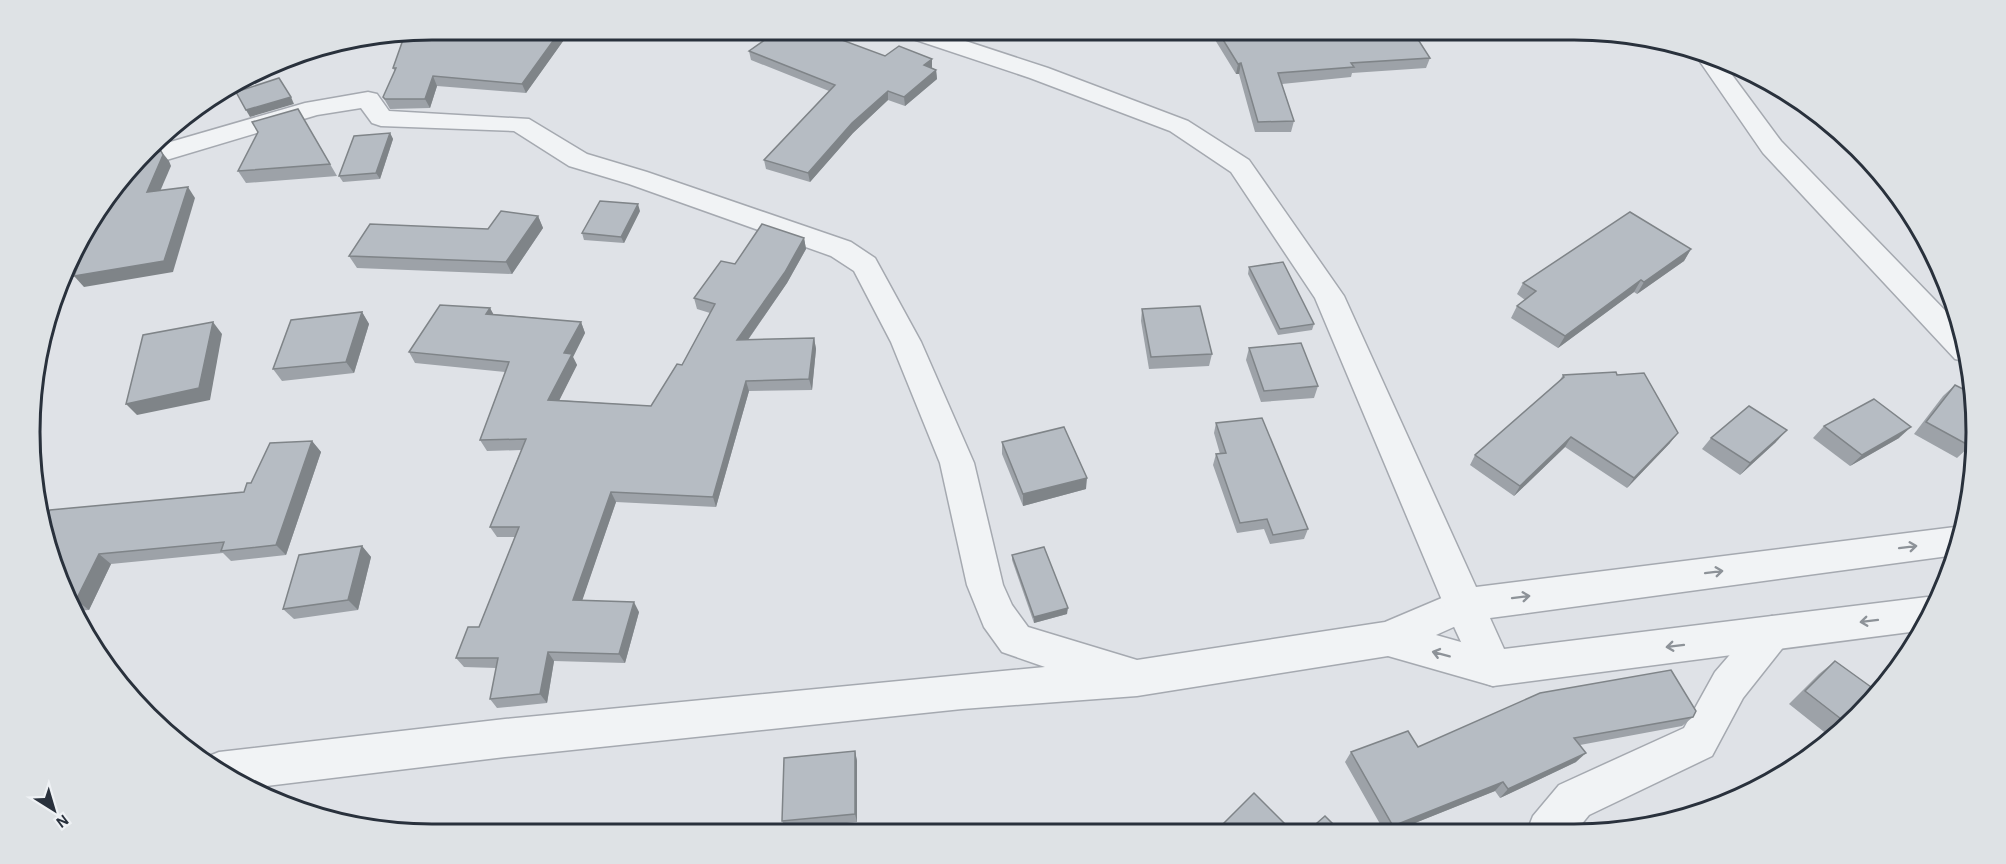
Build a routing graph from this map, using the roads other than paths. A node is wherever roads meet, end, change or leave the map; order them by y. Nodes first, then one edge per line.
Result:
1 (939, 40) edge
2 (1715, 67) edge
3 (155, 155) edge
4 (1954, 338) edge
5 (1950, 541) edge
6 (1463, 605) junction
7 (1920, 615) edge
8 (1772, 633) junction
9 (1388, 639) junction
10 (1493, 668) junction
11 (1137, 678) junction
12 (235, 770) edge
13 (1554, 824) edge

1 - 6 street
2 - 4 street
3 - 11 street
6 -> 5 street
6 - 9 street
6 - 10 street
7 -> 8 street
8 -> 10 street
8 - 13 street
10 -> 9 street
9 - 11 street
11 - 12 street

